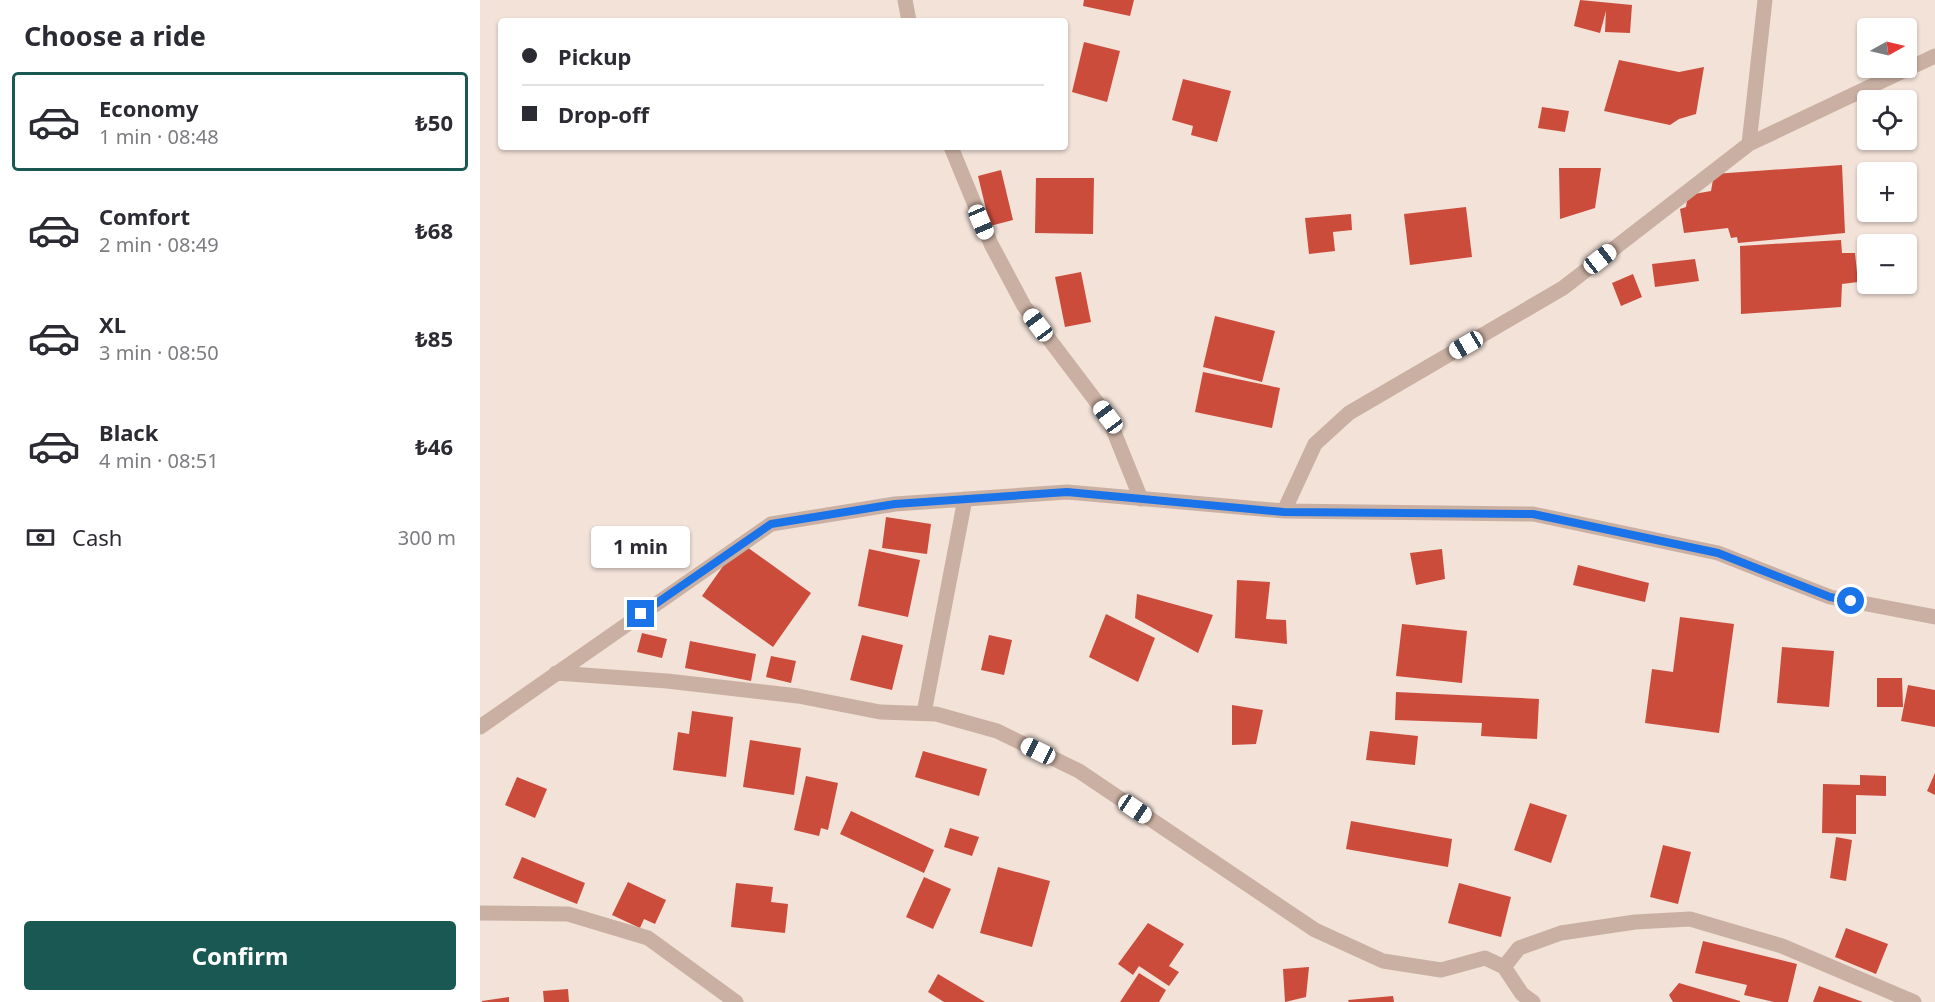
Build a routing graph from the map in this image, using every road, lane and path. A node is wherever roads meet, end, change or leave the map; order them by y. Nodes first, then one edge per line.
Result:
1 (905, 0) edge
2 (1765, 0) edge
3 (908, 18) edge
4 (1935, 56) edge
5 (1749, 144) junction
6 (952, 150) edge
7 (966, 499) junction
8 (1141, 499) junction
9 (1284, 512) junction
10 (1935, 617) edge
11 (556, 673) junction
12 (924, 713) junction
13 (480, 727) edge
14 (480, 913) edge
15 (1504, 967) junction
16 (736, 1002) edge
17 (1533, 1002) edge
18 (1914, 1002) edge

1 - 3 street
2 - 5 street
4 - 5 street
5 - 9 street
6 - 8 street
7 - 8 street
7 - 11 street
7 - 12 street
8 - 9 street
9 - 10 street
11 - 12 street
11 - 13 street
12 - 15 street
14 - 16 street
15 - 17 street
15 - 18 street

